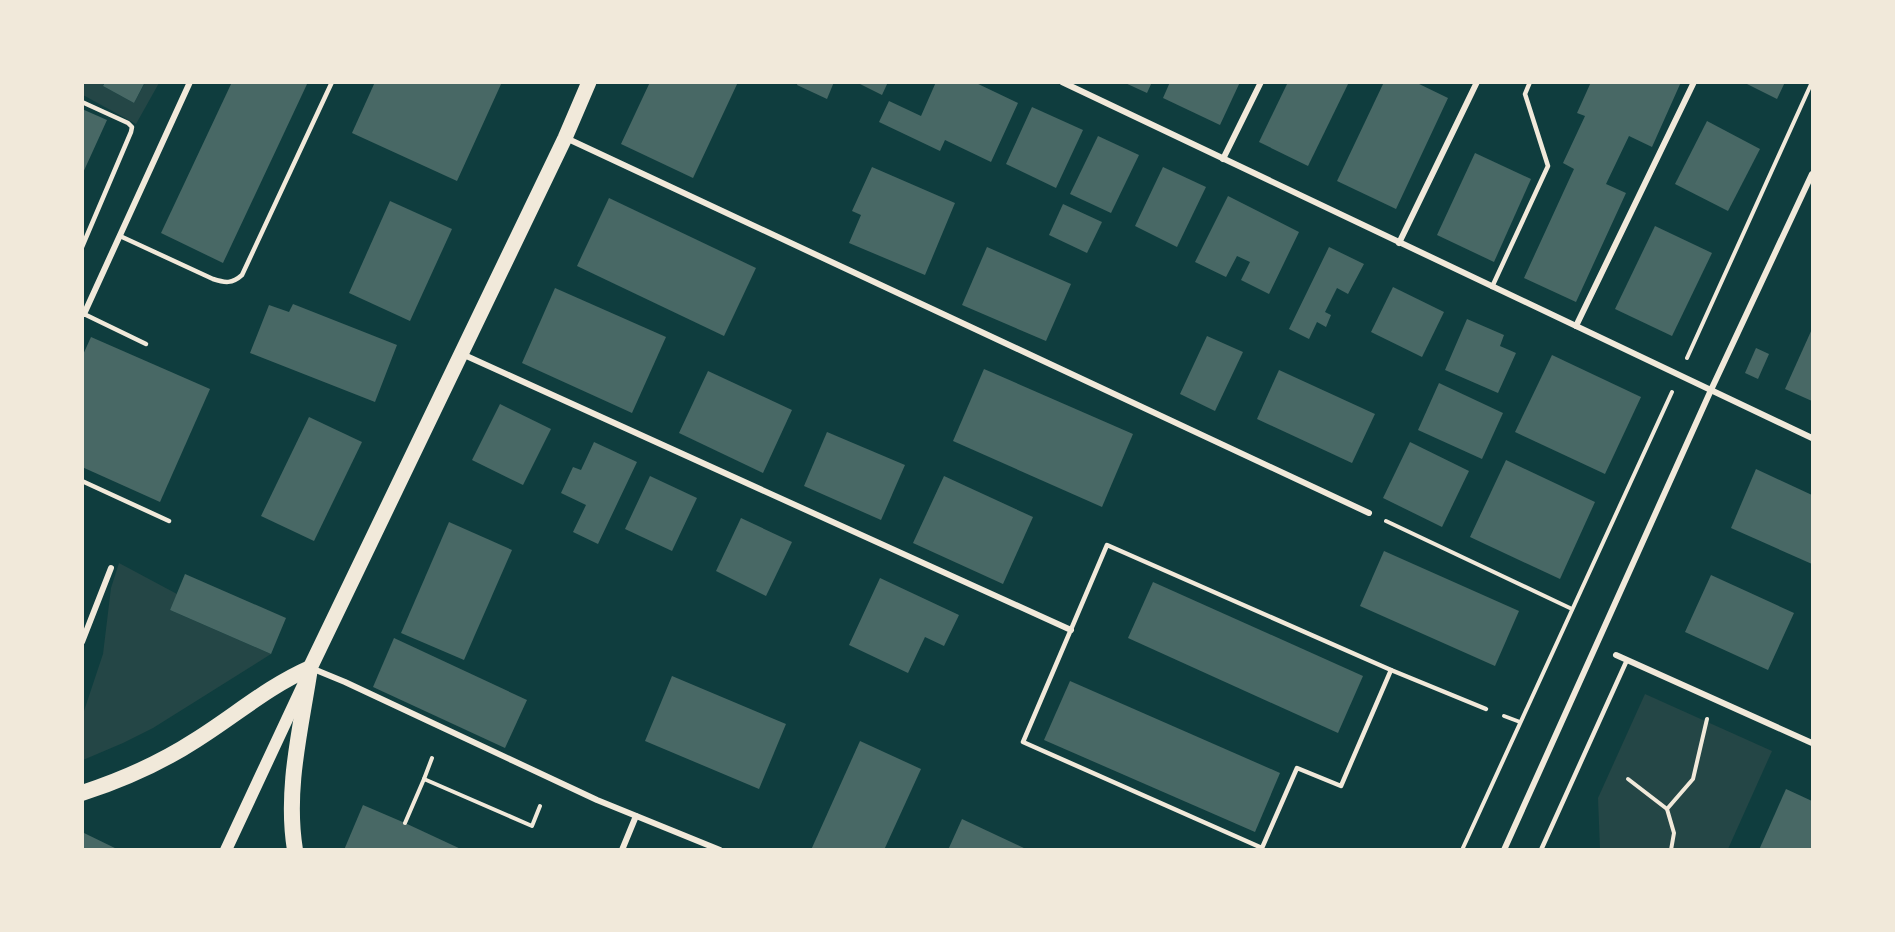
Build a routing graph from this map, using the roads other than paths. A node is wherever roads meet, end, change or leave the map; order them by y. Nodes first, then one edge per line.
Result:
1 (190, 82) edge
2 (332, 82) edge
3 (589, 82) edge
4 (1062, 82) edge
5 (1261, 82) edge
6 (1477, 82) edge
7 (1530, 82) edge
8 (1694, 82) edge
9 (82, 102) edge
10 (565, 138) junction
11 (1223, 159) junction
12 (1812, 174) edge
13 (120, 236) junction
14 (1399, 243) junction
15 (82, 247) edge
16 (1492, 287) junction
17 (83, 315) edge
18 (1576, 326) junction
19 (146, 344) dead end
20 (461, 354) junction
21 (1711, 390) junction
22 (1812, 438) edge
23 (82, 481) edge
24 (1369, 513) road end
25 (169, 521) dead end
26 (111, 568) dead end
27 (1071, 630) junction
28 (82, 642) edge
29 (1616, 655) dead end
30 (1627, 660) junction
31 (310, 668) junction
32 (1391, 670) junction
33 (1486, 709) dead end
34 (1812, 743) edge
35 (82, 793) edge
36 (636, 816) junction
37 (226, 849) edge
38 (295, 849) edge
39 (622, 849) edge
40 (720, 849) edge
41 (1504, 849) edge
42 (1540, 849) edge

1 - 13 street
2 - 13 lane
3 - 10 main road
4 - 11 street
5 - 11 street
6 - 14 street
7 - 16 lane
8 - 18 street
9 - 15 lane
10 - 20 main road
10 - 24 street
11 - 14 street
12 - 21 street
13 - 17 street
14 - 16 street
16 - 18 street
17 - 19 lane
18 - 21 street
20 - 27 street
20 - 31 main road
21 - 22 street
21 - 41 street
23 - 25 lane
26 - 28 street
27 - 32 lane
27 - 32 lane
29 - 30 street
30 - 34 street
30 - 42 lane
31 - 35 highway
31 - 36 street
31 - 37 main road
31 - 38 highway
32 - 33 lane
36 - 39 street
36 - 40 street

